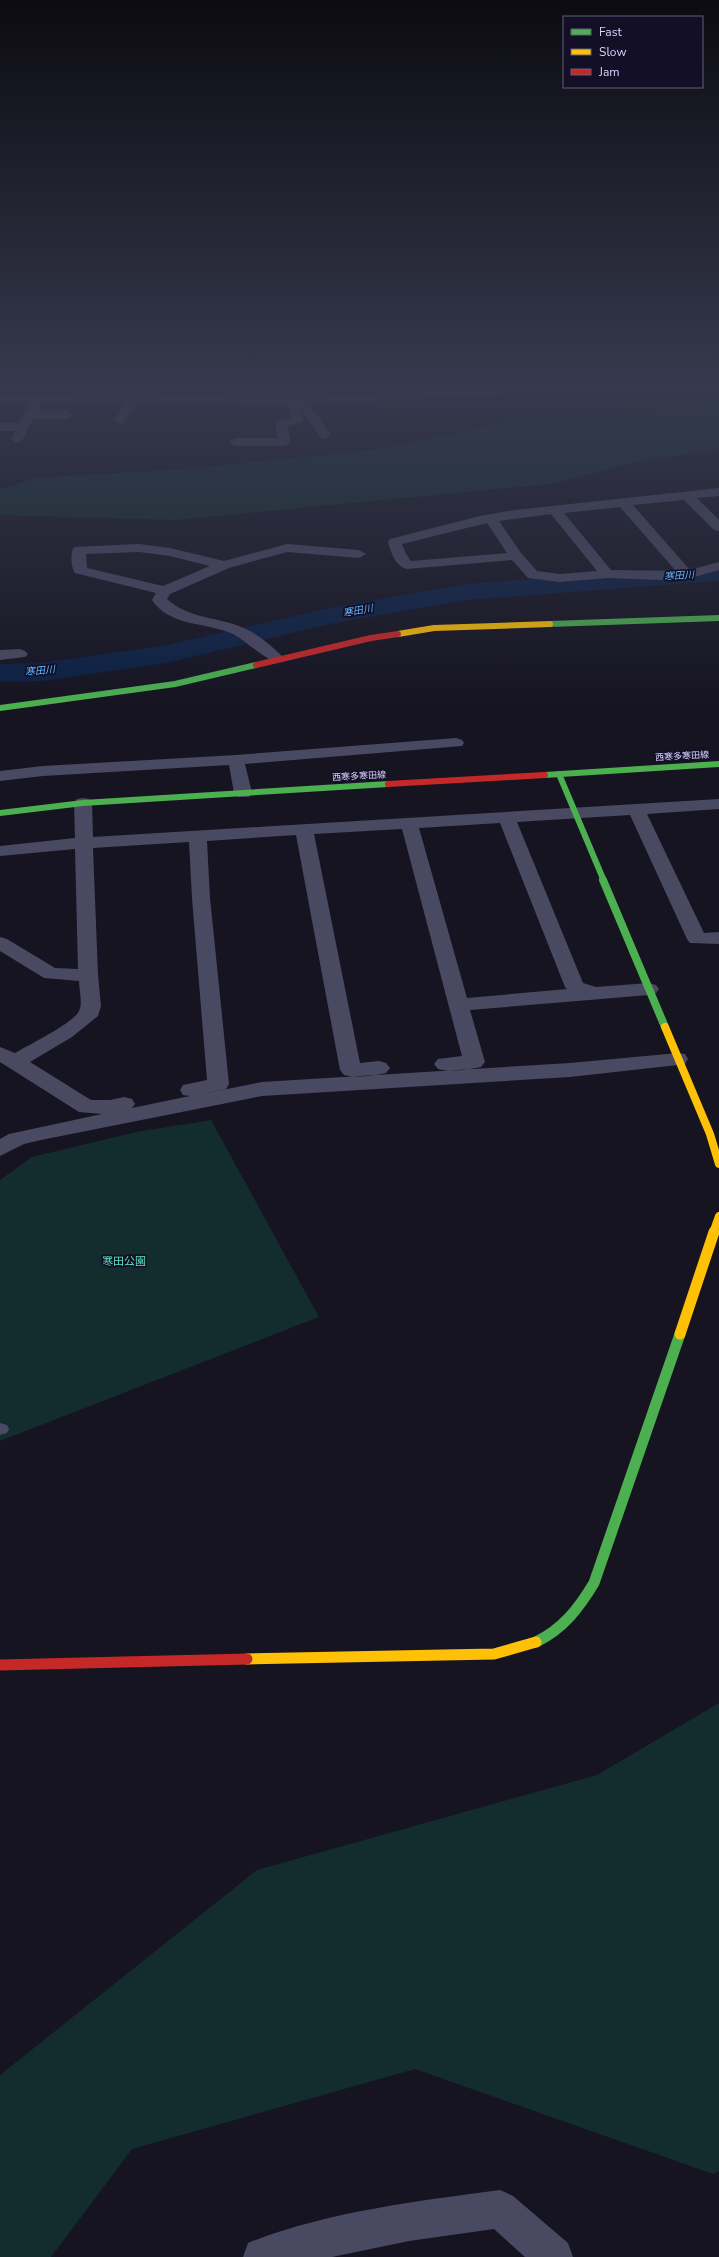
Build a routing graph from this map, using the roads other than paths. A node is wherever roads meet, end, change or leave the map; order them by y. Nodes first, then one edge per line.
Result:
1 (705, 493) edge
2 (687, 495) junction
3 (624, 502) junction
4 (554, 510) junction
5 (491, 519) junction
6 (719, 527) edge
7 (359, 554) dead end
8 (516, 556) junction
9 (224, 565) junction
10 (719, 566) edge
11 (607, 574) junction
12 (686, 575) junction
13 (164, 591) junction
14 (719, 618) edge
15 (20, 654) dead end
16 (0, 655) edge
17 (277, 659) junction
18 (0, 708) edge
19 (456, 743) dead end
20 (236, 760) junction
21 (719, 764) edge
22 (559, 774) junction
23 (0, 776) edge
24 (243, 793) junction
25 (84, 803) junction
26 (719, 804) edge
27 (636, 809) junction
28 (575, 812) junction
29 (0, 813) edge
30 (506, 817) junction
31 (409, 823) junction
32 (304, 829) junction
33 (198, 836) junction
34 (86, 843) junction
35 (0, 851) edge
36 (719, 938) edge
37 (0, 943) edge
38 (88, 975) junction
39 (649, 989) junction
40 (595, 993) junction
41 (458, 1005) junction
42 (7, 1057) edge
43 (678, 1059) junction
44 (0, 1149) edge
45 (719, 1164) edge
46 (719, 1216) edge
47 (0, 1665) edge
48 (262, 2257) edge
49 (554, 2257) edge

1 - 2 street
2 - 3 street
2 - 6 street
3 - 4 street
3 - 12 street
4 - 5 street
4 - 11 street
5 - 8 street
5 - 8 street
7 - 9 street
8 - 11 street
9 - 13 street
9 - 13 street
10 - 12 street
11 - 12 street
13 - 17 street
14 - 17 street
15 - 16 street
17 - 18 street
19 - 20 street
20 - 23 street
20 - 24 street
21 - 22 street, 西寒多寒田線
22 - 24 street, 西寒多寒田線
22 - 28 street
24 - 25 street, 西寒多寒田線
25 - 29 street, 西寒多寒田線
25 - 34 street
26 - 27 street
27 - 28 street
27 - 36 street
28 - 30 street
28 - 39 street
30 - 31 street
30 - 40 street
31 - 32 street
31 - 41 street
32 - 33 street
32 - 41 street
33 - 34 street
33 - 42 street
34 - 35 street
34 - 38 street
37 - 38 street
38 - 42 street
39 - 40 street
39 - 43 street
40 - 41 street
43 - 44 street
43 - 45 street
46 - 47 street
48 - 49 street

